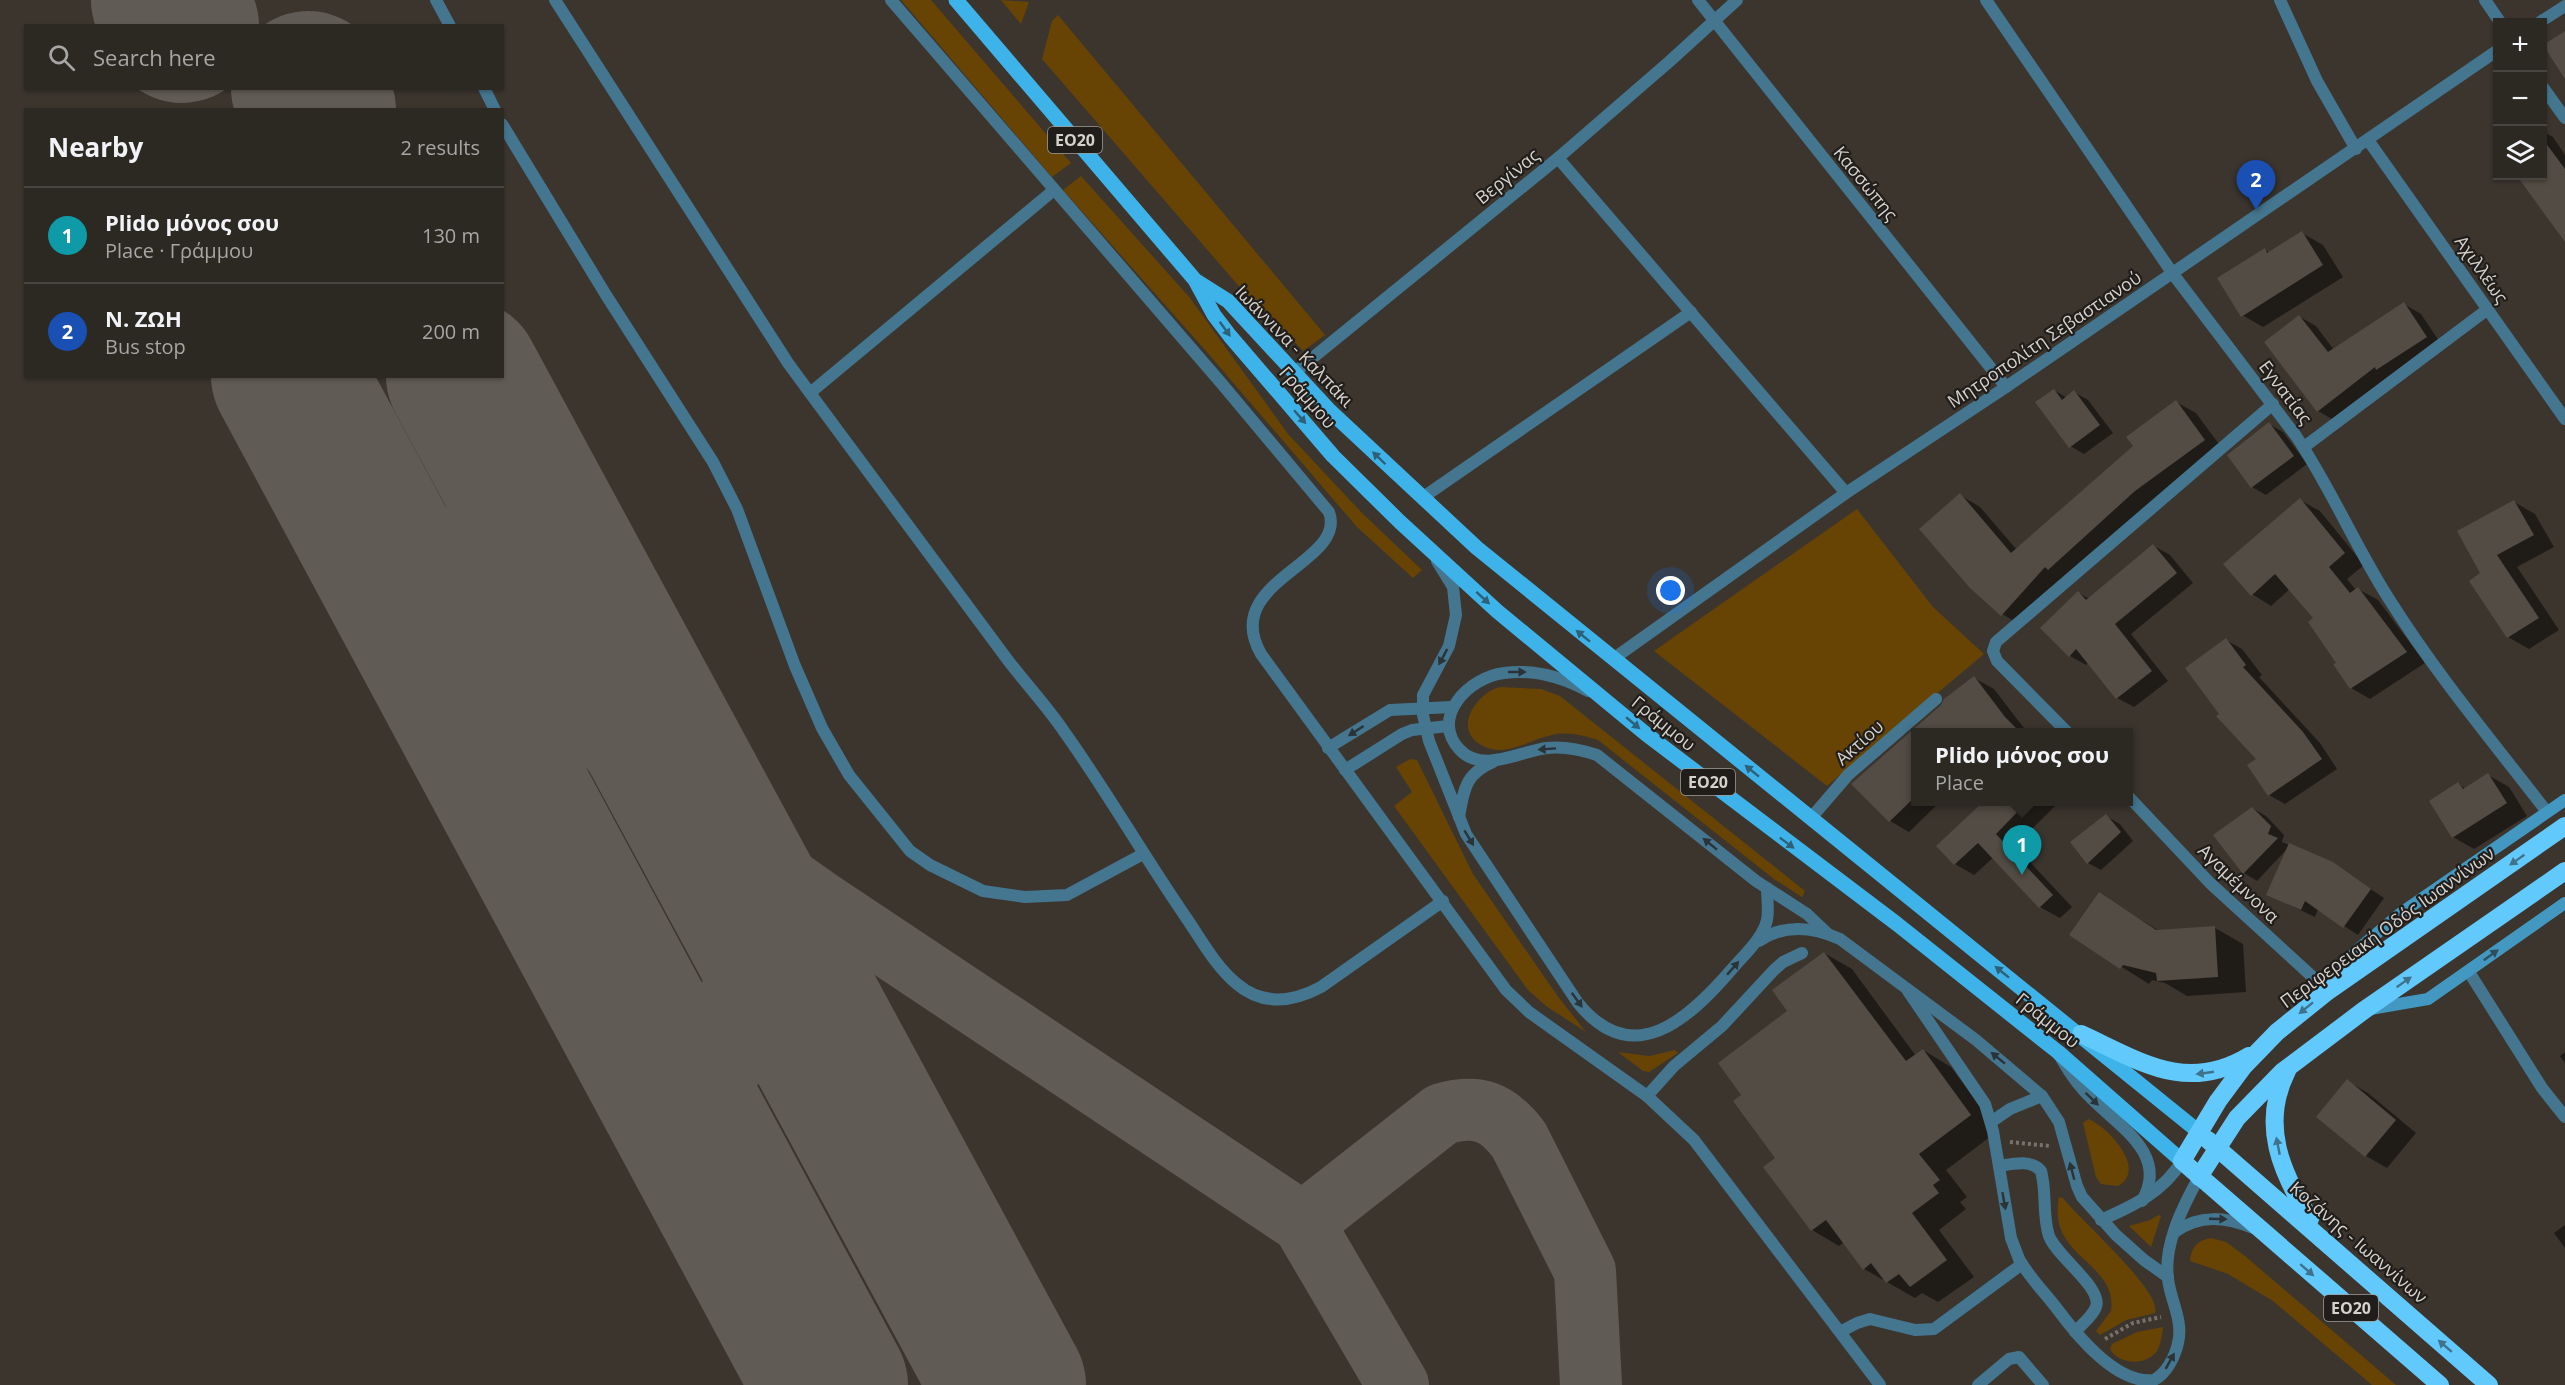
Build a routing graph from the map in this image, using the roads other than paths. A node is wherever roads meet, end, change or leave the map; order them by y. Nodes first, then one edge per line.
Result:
1 (436, 0) edge
2 (555, 0) edge
3 (891, 0) edge
4 (956, 0) edge
5 (1698, 0) edge
6 (1737, 0) edge
7 (1986, 0) edge
8 (2280, 0) edge
9 (2485, 0) edge
10 (2565, 6) edge
11 (2497, 18) edge
12 (2546, 18) edge
13 (1712, 20) junction
14 (449, 24) edge
15 (2493, 54) edge
16 (485, 90) edge
17 (2547, 93) edge
18 (494, 108) edge
19 (2565, 118) edge
20 (504, 127) edge
21 (2368, 140) junction
22 (2356, 149) junction
23 (1558, 158) junction
24 (1054, 190) junction
25 (2173, 274) junction
26 (1195, 280) junction
27 (2488, 309) junction
28 (1691, 312) junction
29 (1261, 373) joint
30 (1294, 373) junction
31 (2006, 387) junction
32 (810, 393) junction
33 (2273, 404) junction
34 (2565, 419) edge
35 (2304, 447) junction
36 (1846, 493) junction
37 (1422, 498) junction
38 (1426, 546) junction
39 (1612, 659) junction
40 (1936, 699) dead end
41 (1609, 704) junction
42 (1452, 707) junction
43 (1423, 708) junction
44 (1448, 726) junction
45 (2063, 728) edge
46 (1426, 729) junction
47 (1328, 748) junction
48 (1497, 760) junction
49 (1345, 770) junction
50 (2565, 800) edge
51 (2133, 801) edge
52 (2547, 812) junction
53 (1459, 818) junction
54 (1811, 818) junction
55 (2565, 826) edge
56 (1143, 854) junction
57 (2565, 871) edge
58 (1761, 884) junction
59 (1443, 901) junction
60 (2564, 905) edge
61 (1827, 933) junction
62 (1753, 945) junction
63 (1802, 953) dead end
64 (2469, 972) junction
65 (1908, 991) junction
66 (2328, 991) junction
67 (2363, 1011) junction
68 (2081, 1035) junction
69 (2258, 1051) junction
70 (2058, 1052) junction
71 (2289, 1066) junction
72 (1647, 1095) junction
73 (2042, 1096) junction
74 (2565, 1117) edge
75 (1991, 1122) junction
76 (2199, 1132) junction
77 (2216, 1147) junction
78 (2182, 1161) junction
79 (1999, 1166) junction
80 (2199, 1177) junction
81 (2142, 1201) junction
82 (2101, 1220) junction
83 (2175, 1232) junction
84 (2263, 1232) junction
85 (2320, 1236) junction
86 (2022, 1264) junction
87 (2168, 1277) junction
88 (1840, 1332) junction
89 (2075, 1332) junction
90 (2152, 1383) edge
91 (1880, 1385) edge
92 (1978, 1385) edge
93 (2043, 1385) edge
94 (2440, 1385) edge
95 (2489, 1385) edge

1 - 14 street
2 - 32 street
3 - 24 street
4 - 26 main road, ΕΟ20
5 - 13 street, Κασσώπης
6 - 13 street, Βεργίνας
7 - 25 street, Εγνατίας
8 - 22 street
9 - 11 street
10 - 12 street
13 - 23 street, Βεργίνας
13 - 31 street, Κασσώπης
15 - 21 street, Μητροπολίτη Σεβαστιανού
16 - 18 street
17 - 19 street
20 - 56 street
21 - 22 street, Μητροπολίτη Σεβαστιανού
21 - 27 street, Αχιλλέως
22 - 25 street, Μητροπολίτη Σεβαστιανού
23 - 28 street
23 - 30 street, Βεργίνας
24 - 32 street
24 - 47 street
25 - 31 street, Μητροπολίτη Σεβαστιανού
25 - 33 street, Εγνατίας
26 -> 29 main road, Ιωάννινα - Καλπάκι / ΕΟ20
26 - 30 main road, Ιωάννινα - Καλπάκι / ΕΟ20
27 - 34 street, Αχιλλέως
27 - 35 street
28 - 36 street
28 - 37 street
29 -> 38 main road, Γράμμου / ΕΟ20
37 -> 30 main road, Ιωάννινα - Καλπάκι / ΕΟ20
31 - 36 street, Μητροπολίτη Σεβαστιανού
32 - 56 street
33 - 35 street, Εγνατίας
33 - 45 street
35 - 52 street, Εγνατίας
36 - 39 street, Μητροπολίτη Σεβαστιανού
39 -> 37 main road, Γράμμου / ΕΟ20
38 -> 41 main road, Γράμμου / ΕΟ20
38 -> 43 street
54 -> 39 main road, Γράμμου / ΕΟ20
40 - 54 street, Ακτίου
42 -> 41 street
41 -> 70 main road, Γράμμου / ΕΟ20
42 - 43 street
42 - 44 street
43 - 46 street
43 -> 47 street
44 - 46 street
44 - 48 street
46 - 49 street
46 - 53 street
47 - 49 street
48 - 53 street
58 -> 48 street
49 - 59 street
50 - 52 street
51 - 66 street, Αγαμέμνονα
52 - 66 street
53 -> 62 street
68 -> 54 main road, Γράμμου / ΕΟ20
55 -> 66 highway, Περιφερειακή Οδός Ιωαννίνων
56 - 59 street
67 -> 57 highway
58 - 61 street
58 - 62 street
59 - 72 street
64 -> 60 street
61 - 62 street
61 - 65 street
63 - 72 street
64 - 67 street
64 - 74 street
73 -> 65 street
65 - 75 street
66 -> 69 highway, Περιφερειακή Οδός Ιωαννίνων
67 - 71 highway
69 -> 68 highway
68 - 76 main road, Γράμμου / ΕΟ20
69 - 76 highway, Περιφερειακή Οδός Ιωαννίνων
70 - 78 main road, Γράμμου / ΕΟ20
70 -> 81 street
71 - 77 highway
85 -> 71 highway
72 - 88 street
73 - 75 street
82 -> 73 street
75 - 79 street
76 - 77 highway, Κοζάνης - Ιωαννίνων / ΕΟ20
76 - 78 highway, Περιφερειακή Οδός Ιωαννίνων
77 - 80 highway
77 - 85 highway, Κοζάνης - Ιωαννίνων / ΕΟ20
78 - 80 highway, ΕΟ20
78 - 81 street
79 -> 86 street
79 - 89 street
80 - 83 street
80 - 84 highway, ΕΟ20
81 - 82 street
82 - 87 street
83 -> 84 street
83 - 87 street
84 -> 94 highway, ΕΟ20
95 -> 85 highway, Κοζάνης - Ιωαννίνων / ΕΟ20
86 - 88 street
86 - 89 street
90 -> 87 street
88 - 91 street
89 - 90 street
92 - 93 street

